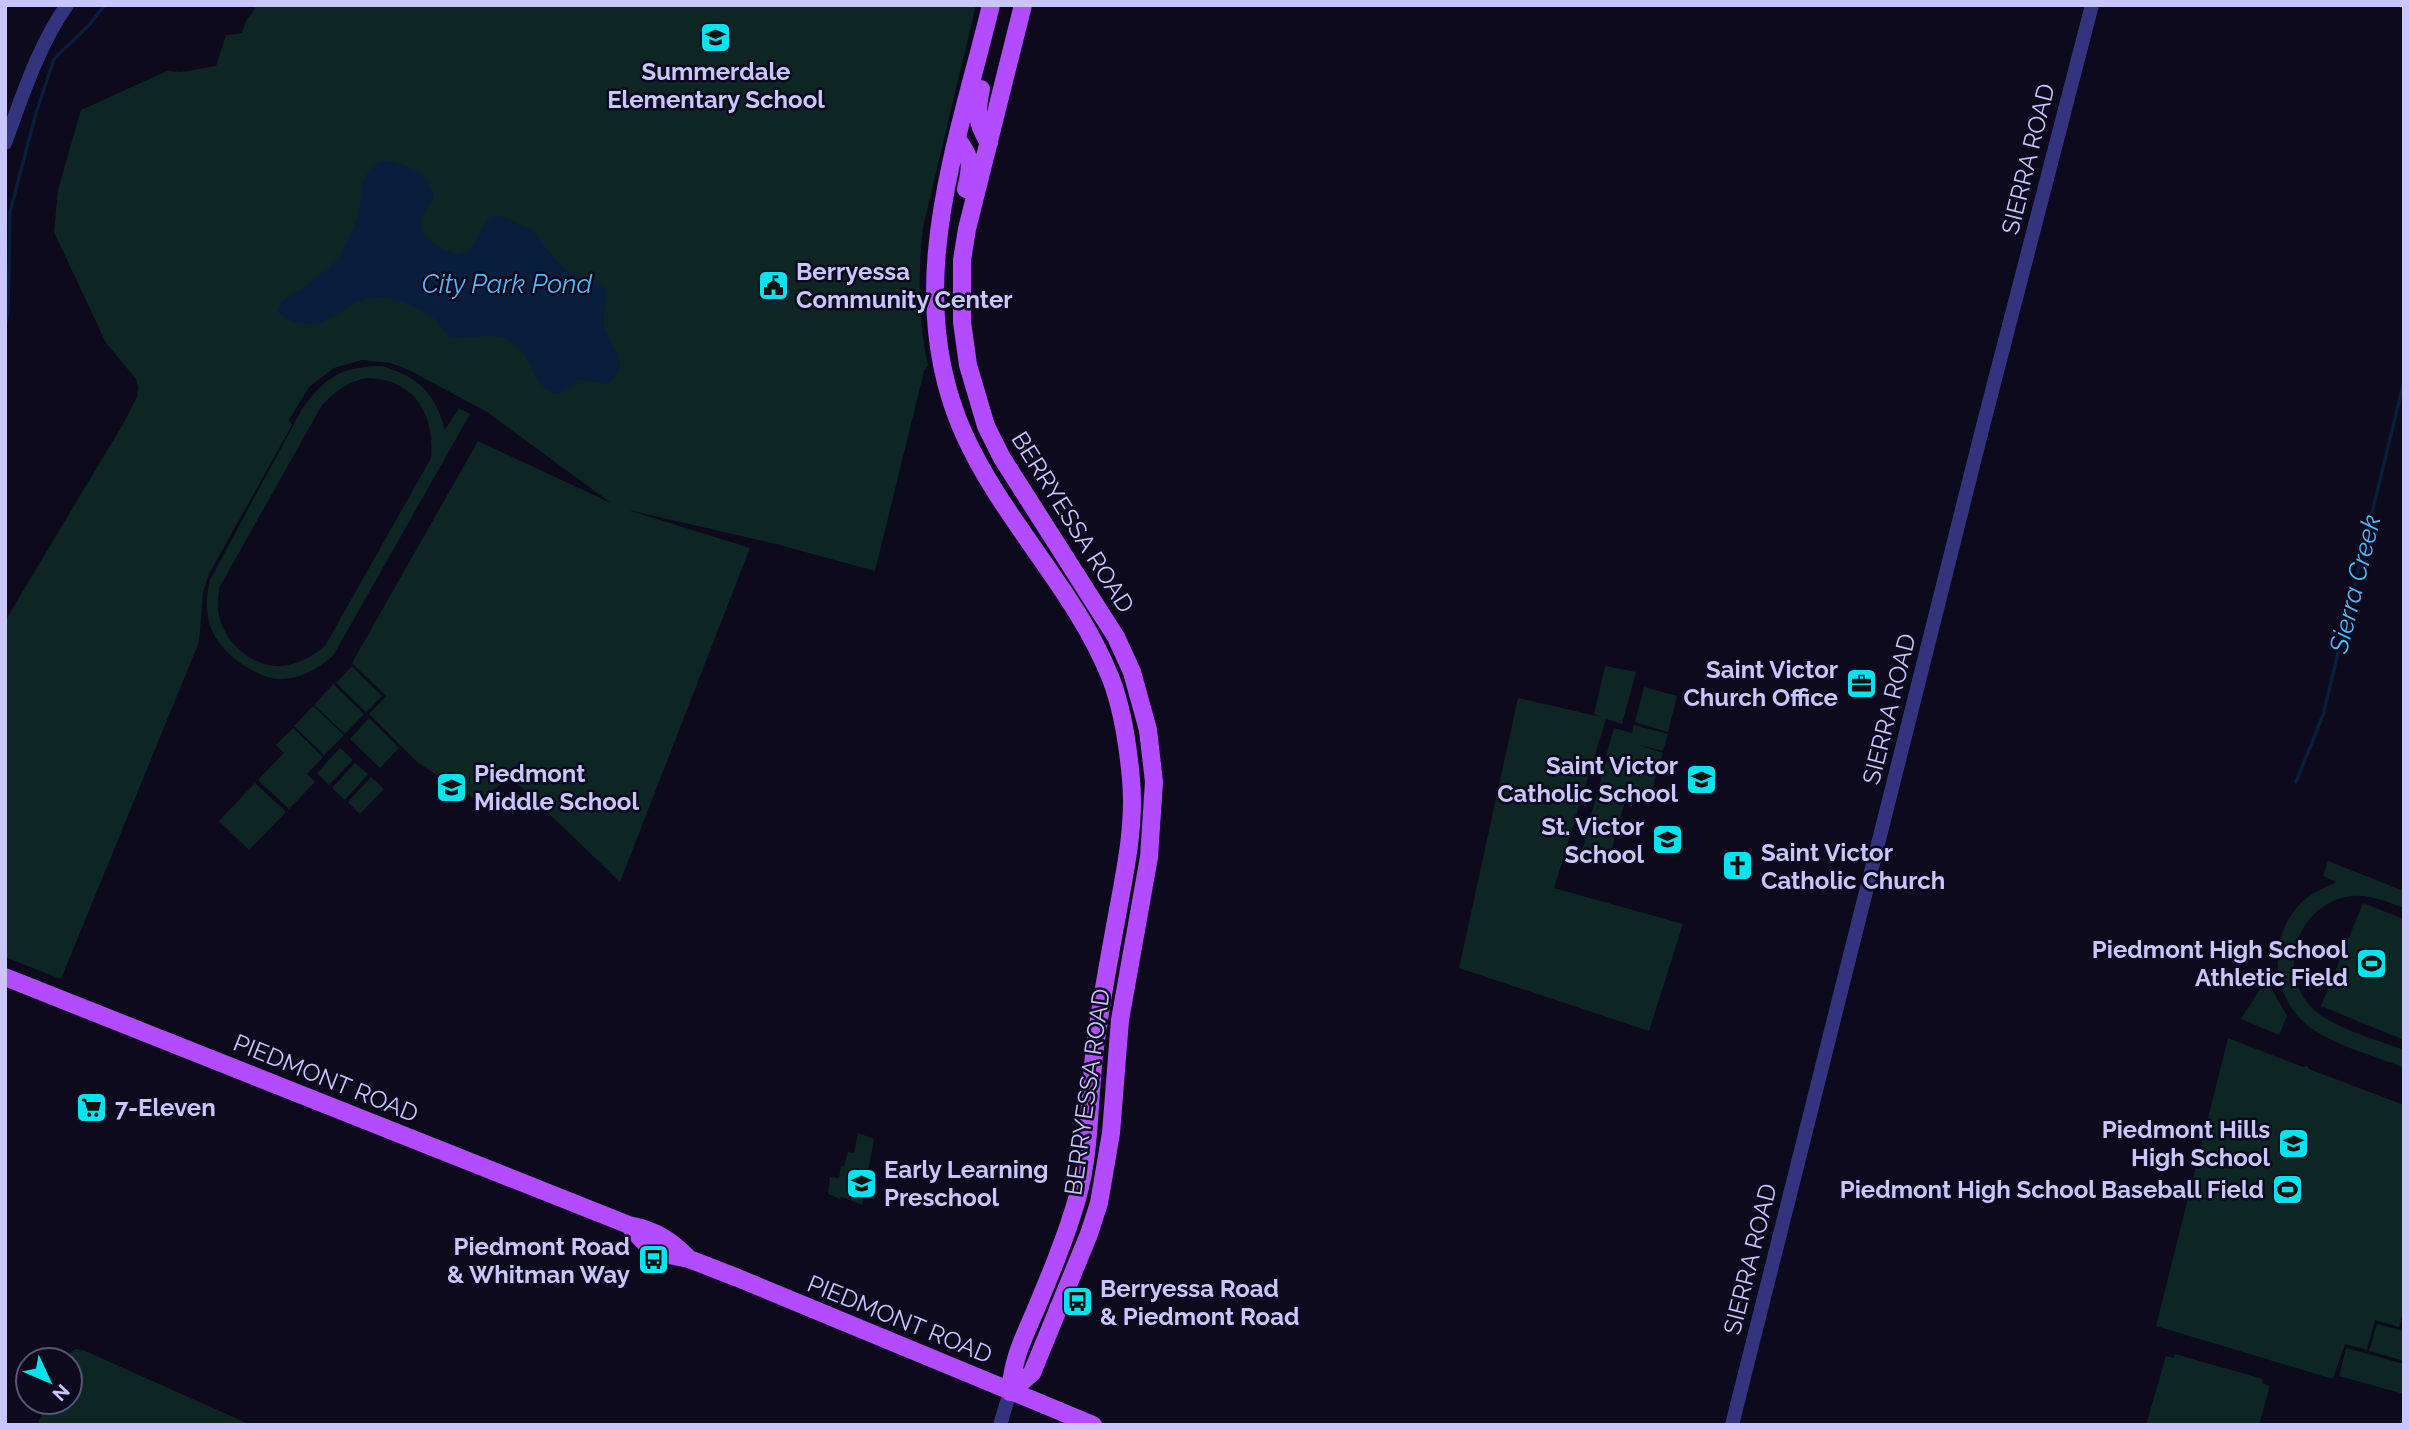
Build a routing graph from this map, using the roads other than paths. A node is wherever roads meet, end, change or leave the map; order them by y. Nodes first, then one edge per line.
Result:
1 (67, 5) edge
2 (1023, 5) edge
3 (2092, 5) edge
4 (990, 8) edge
5 (957, 139) junction
6 (5, 143) edge
7 (989, 144) junction
8 (972, 209) junction
9 (5, 976) edge
10 (1010, 1392) junction
11 (1000, 1425) edge
12 (1093, 1425) edge
13 (1732, 1425) edge

1 - 6 street
2 - 7 main road, BERRYESSA ROAD
3 - 13 street, SIERRA ROAD
4 - 5 main road, BERRYESSA ROAD
4 - 7 main road
5 - 8 main road
5 - 10 main road, BERRYESSA ROAD
7 - 8 main road, BERRYESSA ROAD
8 - 10 main road, BERRYESSA ROAD
9 - 10 main road, PIEDMONT ROAD
10 - 11 street
10 - 12 main road, PIEDMONT ROAD

